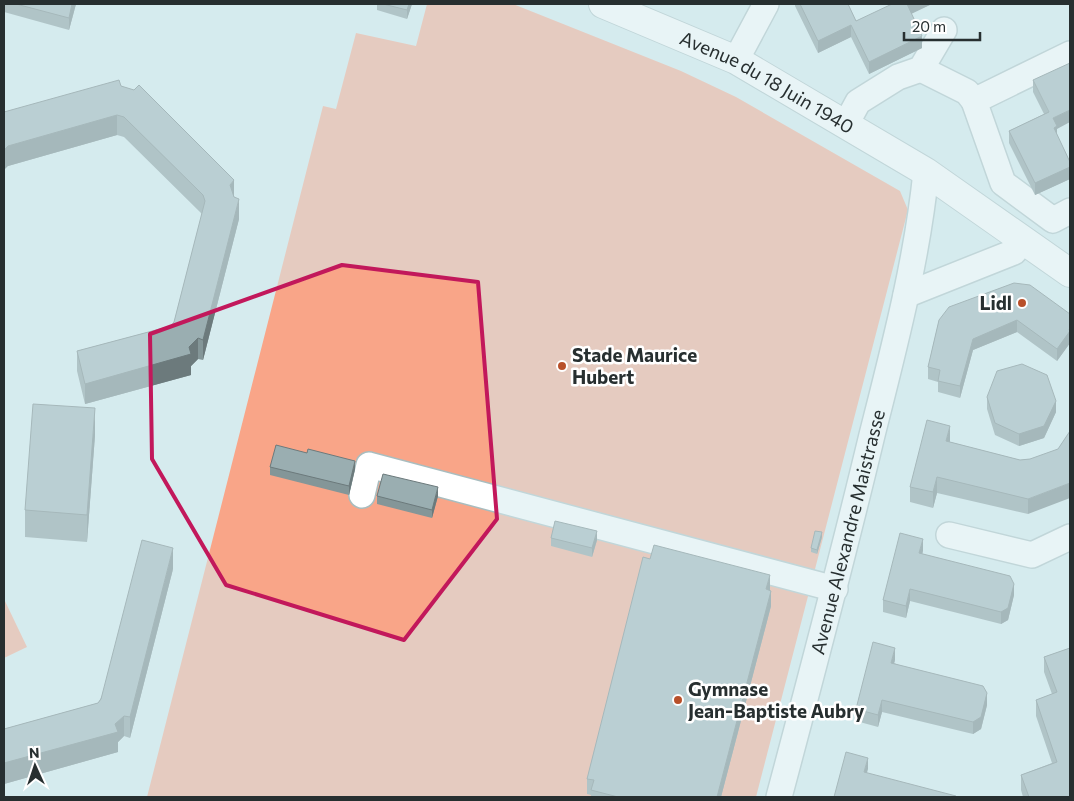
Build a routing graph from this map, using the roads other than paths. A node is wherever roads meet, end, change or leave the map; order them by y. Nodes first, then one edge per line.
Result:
1 (603, 4) edge
2 (766, 4) edge
3 (944, 30) dead end
4 (1070, 54) edge
5 (736, 60) junction
6 (921, 69) junction
7 (974, 101) junction
8 (846, 124) junction
9 (926, 172) junction
10 (1062, 216) edge
11 (1022, 241) junction
12 (1070, 273) edge
13 (906, 295) junction
14 (362, 495) dead end
15 (948, 535) dead end
16 (1070, 537) edge
17 (835, 589) junction
18 (779, 797) edge

1 - 5 main road, Avenue du 18 Juin 1940
2 - 5 street
3 - 6 street
4 - 7 street
5 - 8 main road, Avenue du 18 Juin 1940
6 - 7 street
6 - 8 street
7 - 10 street
8 - 9 main road, Avenue du 18 Juin 1940
9 - 11 main road, Avenue du 18 Juin 1940
9 - 13 street, Avenue Alexandre Maistrasse
11 - 12 main road, Avenue du 18 Juin 1940
11 - 13 street
13 - 17 street, Avenue Alexandre Maistrasse
14 - 17 street
15 - 16 street
17 - 18 street, Avenue Alexandre Maistrasse

